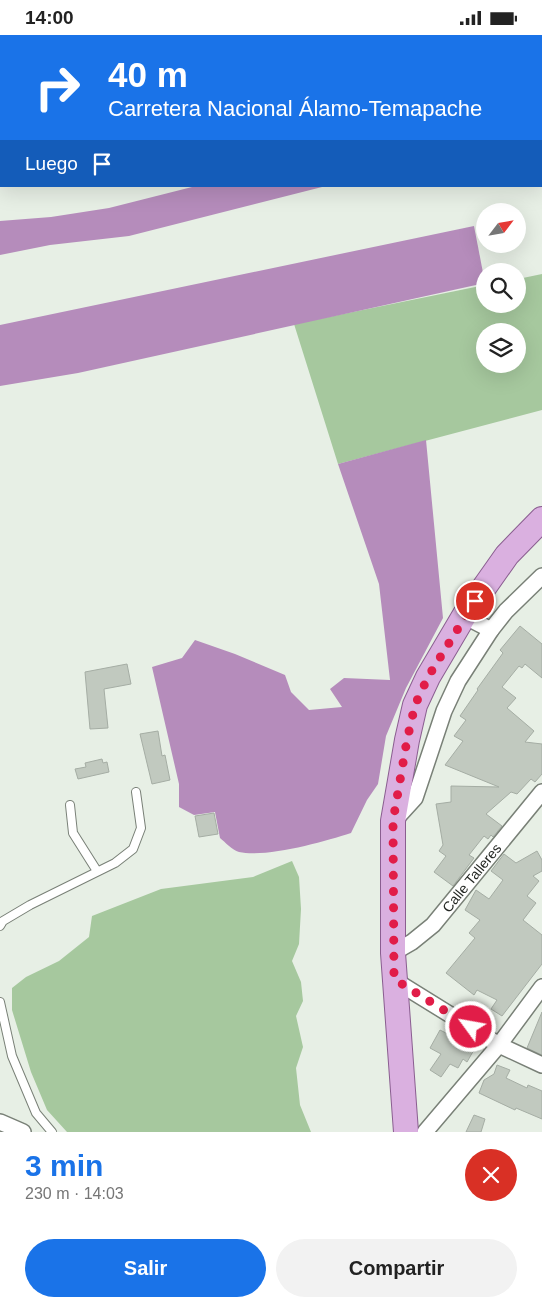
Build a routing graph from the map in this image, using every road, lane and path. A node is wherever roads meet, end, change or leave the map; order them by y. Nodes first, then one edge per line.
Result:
1 (542, 519) edge
2 (542, 576) edge
3 (464, 615) junction
4 (492, 630) junction
5 (542, 792) edge
6 (136, 793) dead end
7 (70, 805) dead end
8 (393, 821) junction
9 (96, 871) junction
10 (0, 926) edge
11 (393, 953) junction
12 (394, 979) junction
13 (542, 987) edge
14 (0, 1002) edge
15 (499, 1045) junction
16 (542, 1065) edge
17 (0, 1122) edge
18 (23, 1132) edge
19 (52, 1132) edge
20 (406, 1132) edge
21 (425, 1132) edge

1 - 3 main road
2 - 4 street
3 - 4 street
3 - 8 main road
4 - 8 street
5 - 11 street, Calle Talleres
6 - 9 lane
7 - 9 lane
8 - 11 main road
9 - 10 lane
11 - 12 main road
12 - 15 street
12 - 20 main road
13 - 15 street
14 - 19 lane
15 - 16 street
15 - 21 street
17 - 18 street

